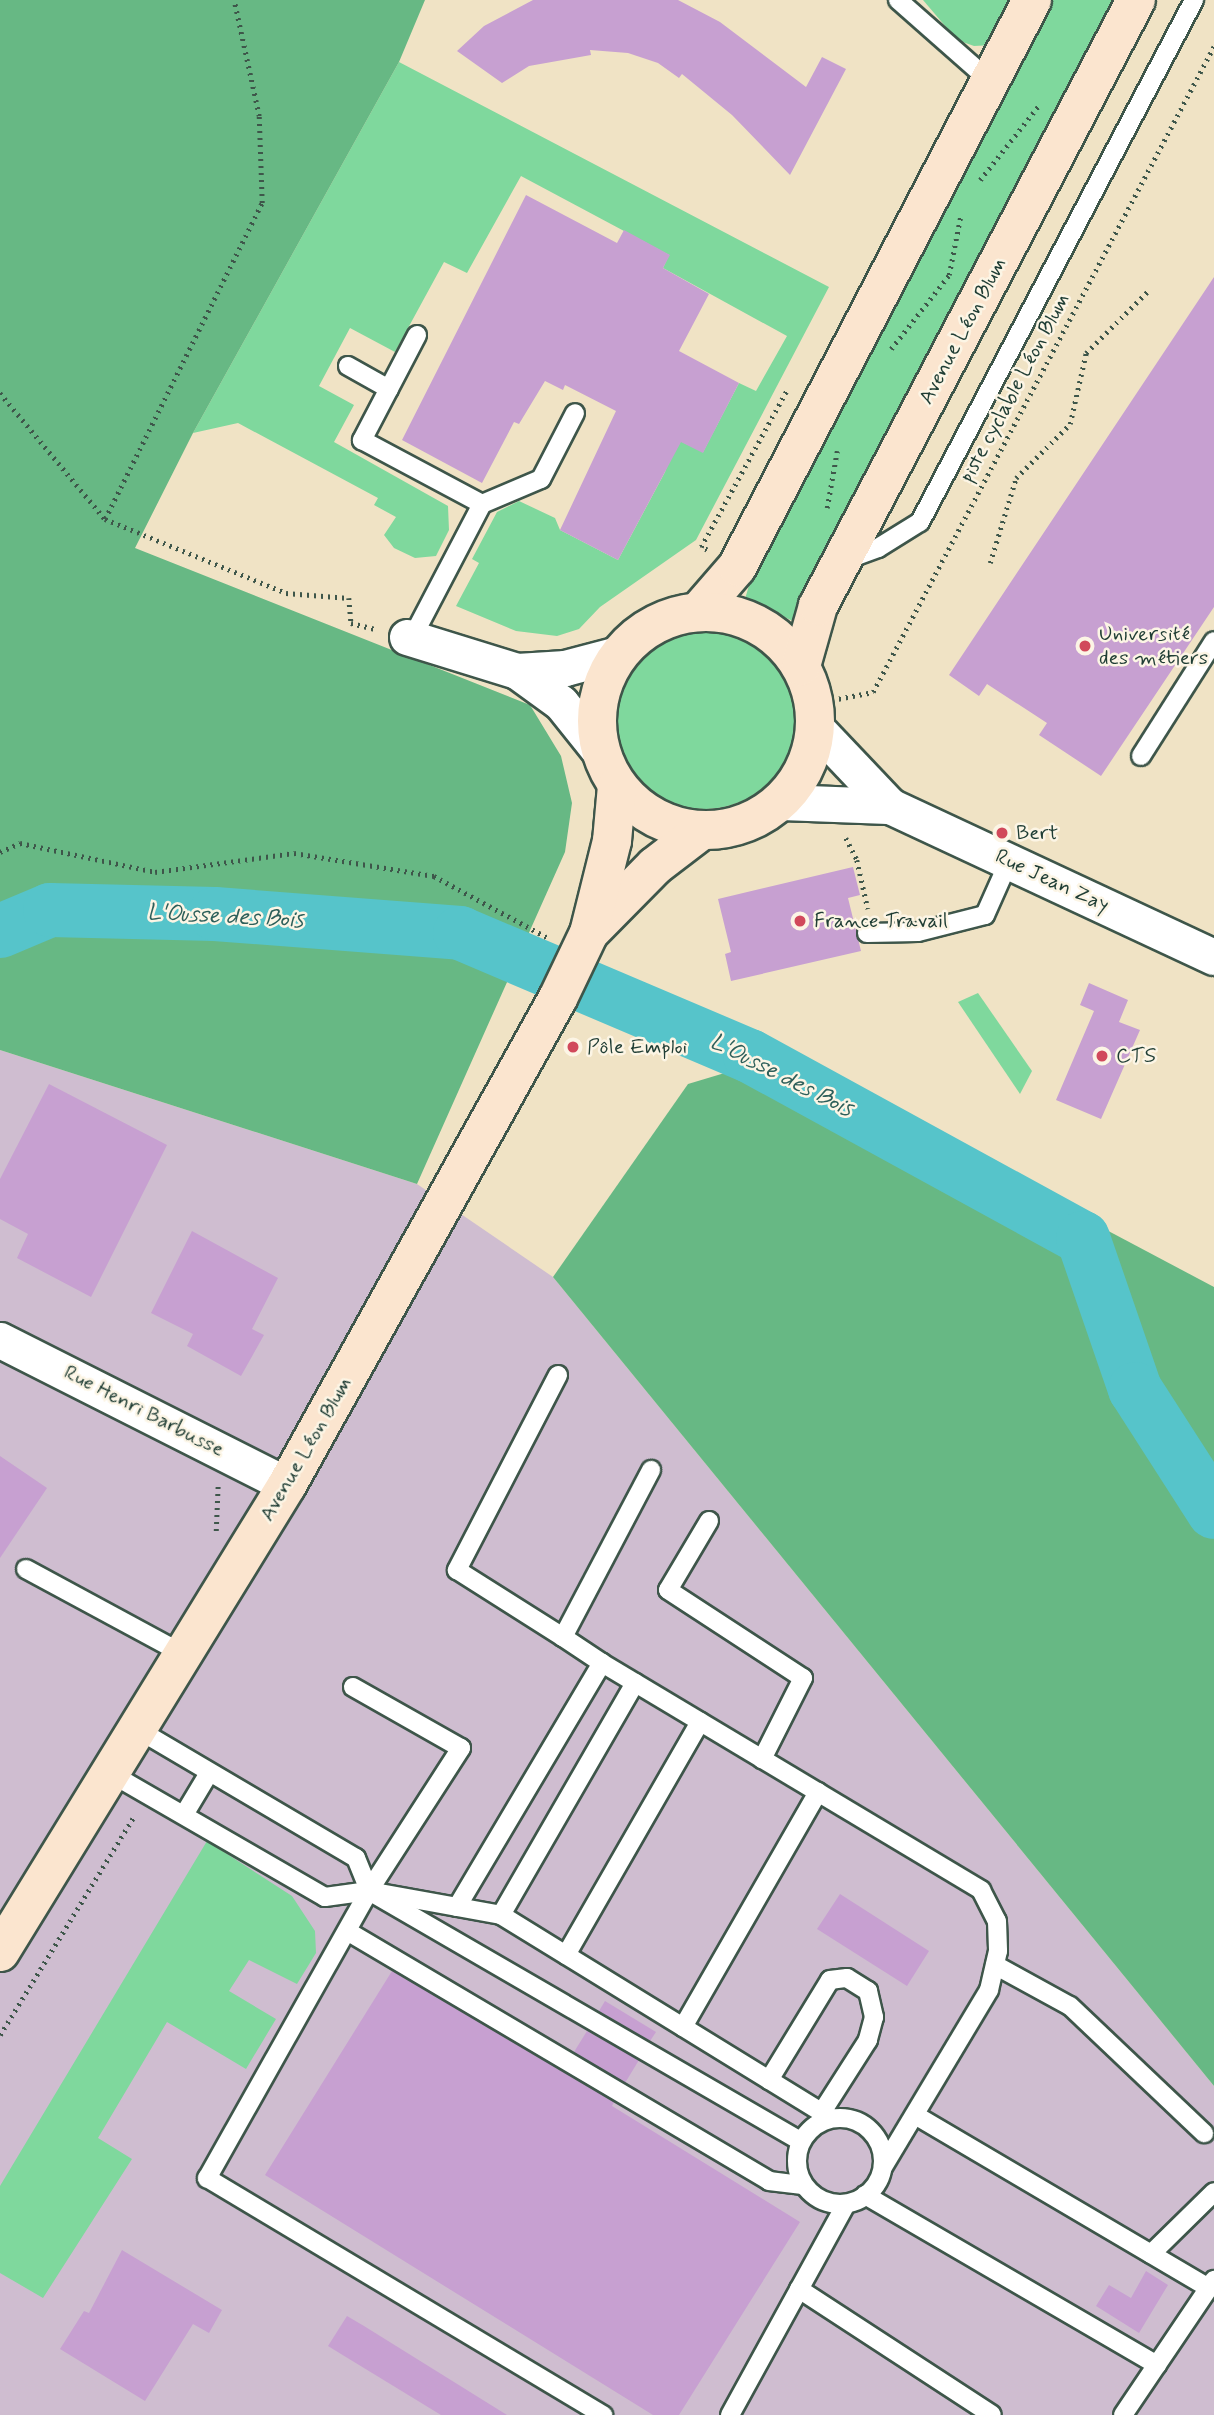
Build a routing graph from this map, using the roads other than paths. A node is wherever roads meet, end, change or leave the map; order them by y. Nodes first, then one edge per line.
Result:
1 (898, 0) edge
2 (1032, 0) edge
3 (1136, 0) edge
4 (1194, 0) edge
5 (990, 81) junction
6 (417, 335) dead end
7 (348, 366) dead end
8 (389, 389) junction
9 (575, 412) dead end
10 (482, 504) junction
11 (842, 561) junction
12 (699, 611) junction
13 (410, 637) joint
14 (1214, 641) edge
15 (618, 654) junction
16 (801, 666) junction
17 (517, 671) junction
18 (815, 715) junction
19 (1141, 756) dead end
20 (609, 769) junction
21 (779, 802) junction
22 (890, 806) junction
23 (702, 830) junction
24 (1009, 861) junction
25 (867, 933) dead end
26 (584, 944) junction
27 (1214, 957) edge
28 (0, 1340) edge
29 (558, 1375) dead end
30 (651, 1470) dead end
31 (287, 1485) junction
32 (709, 1521) dead end
33 (26, 1569) dead end
34 (563, 1637) junction
35 (183, 1654) junction
36 (602, 1663) junction
37 (635, 1683) junction
38 (353, 1687) dead end
39 (700, 1722) junction
40 (137, 1729) junction
41 (762, 1759) junction
42 (110, 1773) junction
43 (209, 1773) junction
44 (818, 1792) junction
45 (185, 1813) junction
46 (369, 1891) junction
47 (457, 1907) junction
48 (501, 1915) junction
49 (347, 1931) junction
50 (0, 1952) edge
51 (566, 1955) junction
52 (995, 1965) junction
53 (683, 2027) junction
54 (769, 2080) junction
55 (826, 2115) junction
56 (915, 2115) junction
57 (1204, 2133) dead end
58 (801, 2141) junction
59 (883, 2167) junction
60 (803, 2185) junction
61 (865, 2195) junction
62 (1212, 2196) edge
63 (846, 2204) junction
64 (1151, 2254) junction
65 (1211, 2284) edge
66 (799, 2289) junction
67 (1157, 2365) junction
68 (603, 2415) edge
69 (730, 2415) edge
70 (992, 2415) edge
71 (1123, 2415) edge

1 - 5 lane
2 - 5 street
3 - 11 street, Avenue Léon Blum
4 - 11 lane
5 - 12 street
6 - 8 lane
7 - 8 lane
8 - 10 lane
9 - 10 lane
10 - 13 lane
11 - 16 street, Avenue Léon Blum
12 - 15 street
12 - 16 street
13 - 17 street
14 - 19 lane
15 - 17 street
15 - 20 street
16 - 18 street
17 - 20 street
18 - 21 street
18 - 22 street, Rue Jean Zay
20 - 23 street
20 - 26 street, Avenue Léon Blum
21 - 22 street, Rue Jean Zay
21 - 23 street
22 - 24 street, Rue Jean Zay
23 - 26 street, Avenue Léon Blum
24 - 25 lane
24 - 27 street, Rue Jean Zay
26 - 31 street, Avenue Léon Blum
28 - 31 street, Rue Henri Barbusse
29 - 34 lane
30 - 34 lane
31 - 35 street, Avenue Léon Blum
32 - 41 lane
33 - 35 lane
34 - 36 lane
35 - 40 street, Avenue Léon Blum
36 - 37 lane
36 - 47 lane
37 - 39 lane
37 - 48 lane
38 - 46 lane
39 - 41 lane
39 - 51 lane
40 - 42 street, Avenue Léon Blum
40 - 43 lane
41 - 44 lane
42 - 45 lane
42 - 50 street, Avenue Léon Blum
43 - 45 lane
43 - 46 lane
44 - 52 lane
44 - 53 lane
45 - 46 lane
46 - 47 lane
46 - 49 lane
46 - 58 lane
47 - 48 lane
48 - 51 lane
49 - 60 lane
49 - 68 lane
51 - 53 lane
52 - 56 lane
52 - 57 lane
53 - 54 lane
54 - 55 lane
54 - 55 lane
55 - 58 lane
55 - 59 lane
56 - 59 lane
56 - 64 lane
58 - 60 lane
59 - 61 lane
60 - 63 lane
61 - 63 lane
61 - 67 lane
62 - 64 lane
63 - 66 lane
64 - 65 lane
65 - 67 lane
66 - 69 lane
66 - 70 lane
67 - 71 lane

